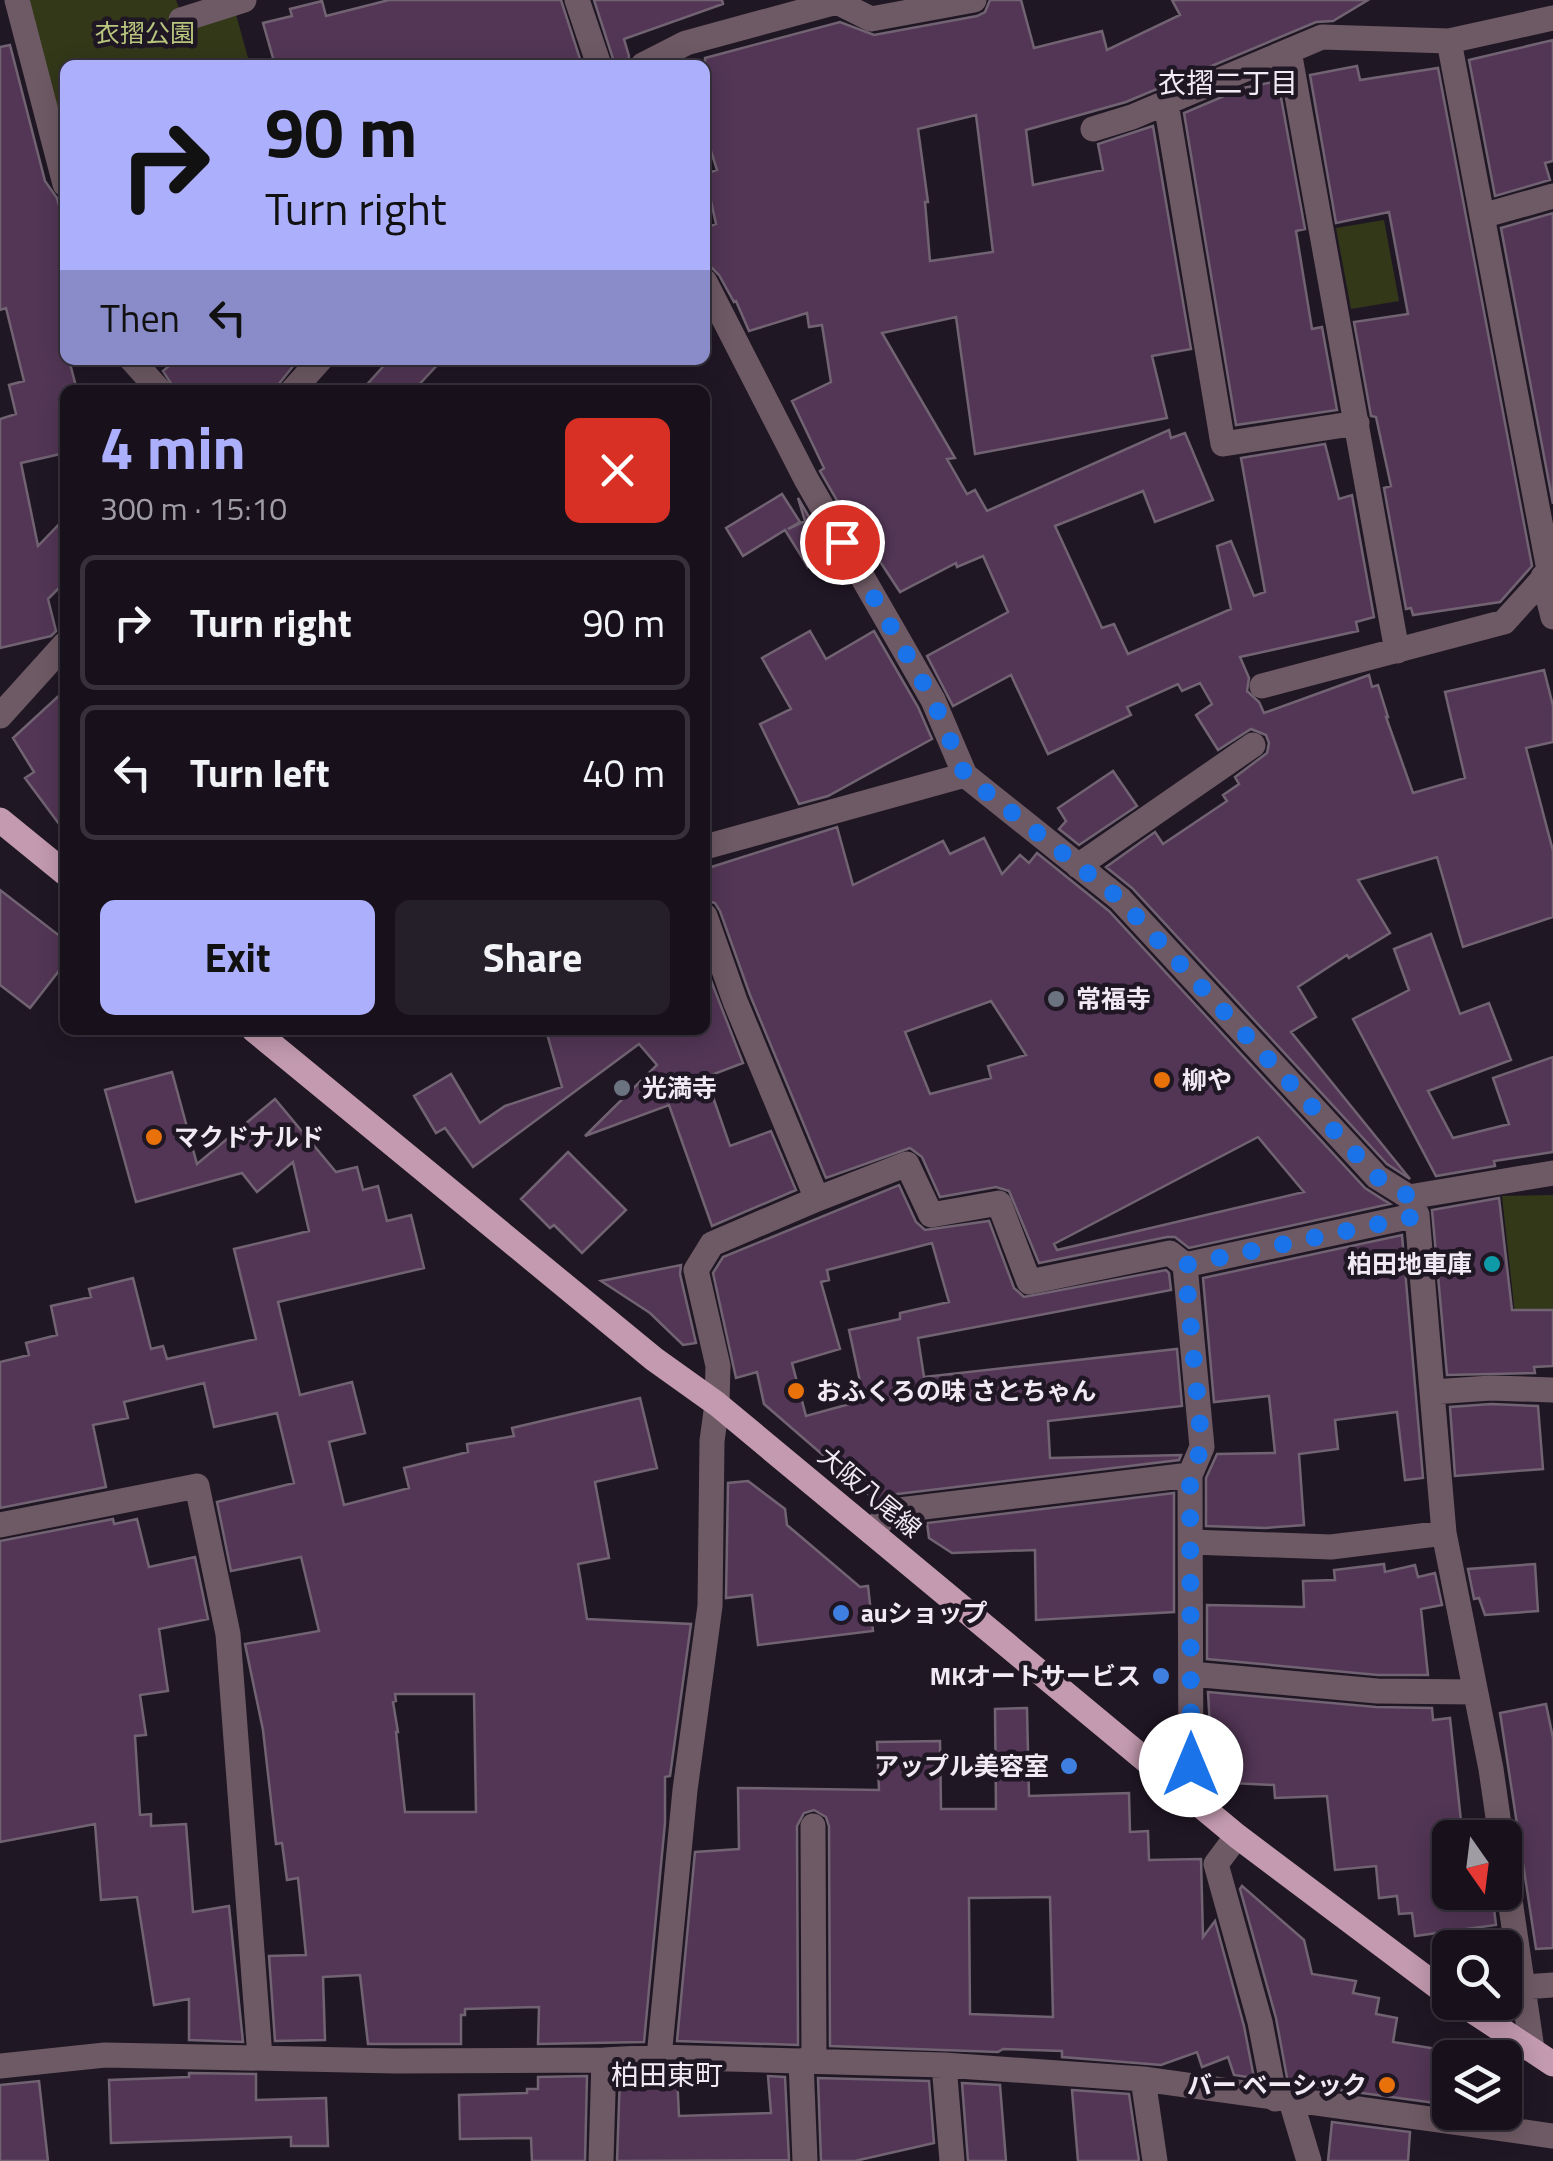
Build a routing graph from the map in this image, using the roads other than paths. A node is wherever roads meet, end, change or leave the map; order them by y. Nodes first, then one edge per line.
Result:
1 (18, 0) edge
2 (244, 0) edge
3 (578, 0) edge
4 (974, 0) edge
5 (1553, 18) edge
6 (181, 20) dead end
7 (1449, 41) junction
8 (1290, 51) junction
9 (598, 60) edge
10 (653, 60) edge
11 (1166, 103) junction
12 (1093, 129) dead end
13 (60, 164) edge
14 (1553, 196) edge
15 (1482, 216) junction
16 (710, 292) edge
17 (137, 365) edge
18 (316, 365) edge
19 (155, 385) edge
20 (298, 385) edge
21 (1356, 422) junction
22 (1548, 572) edge
23 (1553, 617) edge
24 (60, 650) edge
25 (1398, 650) junction
26 (1262, 686) dead end
27 (0, 716) edge
28 (1254, 745) dead end
29 (965, 775) junction
30 (0, 820) edge
31 (710, 846) edge
32 (1078, 866) junction
33 (60, 869) edge
34 (710, 930) edge
35 (260, 1035) edge
36 (1553, 1173) edge
37 (817, 1198) junction
38 (1413, 1206) junction
39 (1185, 1265) junction
40 (1553, 1390) edge
41 (1432, 1392) junction
42 (717, 1404) junction
43 (1190, 1475) junction
44 (0, 1524) edge
45 (871, 1532) junction
46 (1444, 1533) junction
47 (1191, 1542) junction
48 (1191, 1674) junction
49 (1475, 1692) junction
50 (1191, 1797) junction
51 (1498, 1820) edge
52 (813, 1826) dead end
53 (1236, 1836) junction
54 (1432, 1983) edge
55 (1553, 1985) edge
56 (1522, 1987) joint
57 (1486, 2020) edge
58 (260, 2056) junction
59 (659, 2057) junction
60 (1542, 2057) edge
61 (604, 2060) junction
62 (808, 2061) junction
63 (944, 2065) junction
64 (0, 2066) edge
65 (1143, 2080) junction
66 (1283, 2100) junction
67 (1553, 2136) edge
68 (601, 2161) edge
69 (805, 2161) edge
70 (952, 2161) edge
71 (1156, 2161) edge
72 (1309, 2161) edge

1 - 13 street
2 - 6 street
3 - 9 street
4 - 10 street
5 - 7 street
7 - 8 street
7 - 15 street
8 - 11 street
8 - 21 street
11 - 12 street
11 - 21 street
14 - 15 street
15 - 22 street
16 - 29 street
17 - 19 street
18 - 20 street
21 - 25 street
22 - 23 street
22 - 25 street
24 - 27 street
25 - 26 street
28 - 32 street
29 - 31 street
29 - 32 street
30 - 33 main road
32 - 38 street
34 - 37 street
35 - 42 main road, 大阪八尾線
36 - 38 street
37 - 39 street
37 - 42 street
38 - 39 street
38 - 41 street
39 - 43 street
40 - 41 street
41 - 46 street
42 - 45 main road, 大阪八尾線
42 - 59 street
43 - 45 street
43 - 47 street
44 - 58 street
45 - 50 main road, 大阪八尾線
46 - 47 street
46 - 49 street
47 - 48 street
48 - 49 street
48 - 50 street
49 - 51 street
50 - 53 main road, 大阪八尾線
52 - 62 street
53 - 54 main road, 大阪八尾線
53 - 66 street
55 - 56 street
56 - 60 street
57 - 60 main road
58 - 61 street
58 - 64 street
59 - 61 street
59 - 62 street
61 - 68 street
62 - 63 street
62 - 69 street
63 - 65 street
63 - 70 street
65 - 66 street
65 - 71 street
66 - 67 street
66 - 72 street

